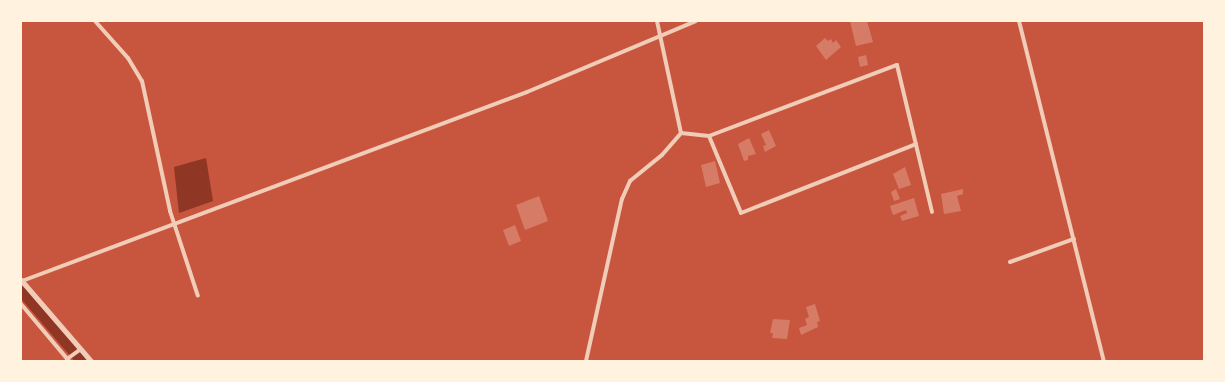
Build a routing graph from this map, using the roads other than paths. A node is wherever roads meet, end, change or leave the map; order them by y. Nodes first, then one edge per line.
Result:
1 (94, 21) edge
2 (657, 21) edge
3 (696, 21) edge
4 (1019, 21) edge
5 (660, 36) junction
6 (681, 133) junction
7 (709, 136) junction
8 (916, 144) junction
9 (932, 212) dead end
10 (174, 225) junction
11 (1074, 239) junction
12 (1010, 262) dead end
13 (22, 281) edge
14 (198, 296) dead end
15 (21, 304) edge
16 (79, 350) junction
17 (69, 359) edge
18 (91, 361) edge
19 (586, 361) edge
20 (1104, 361) edge

1 - 10 street
2 - 5 street
3 - 5 street
4 - 11 street
5 - 6 street
5 - 10 street
6 - 7 street
6 - 19 street
7 - 8 street
7 - 8 street
8 - 9 street
10 - 13 street
10 - 14 street
11 - 12 street
11 - 20 street
13 - 16 street
15 - 17 street
16 - 17 street
16 - 18 street

